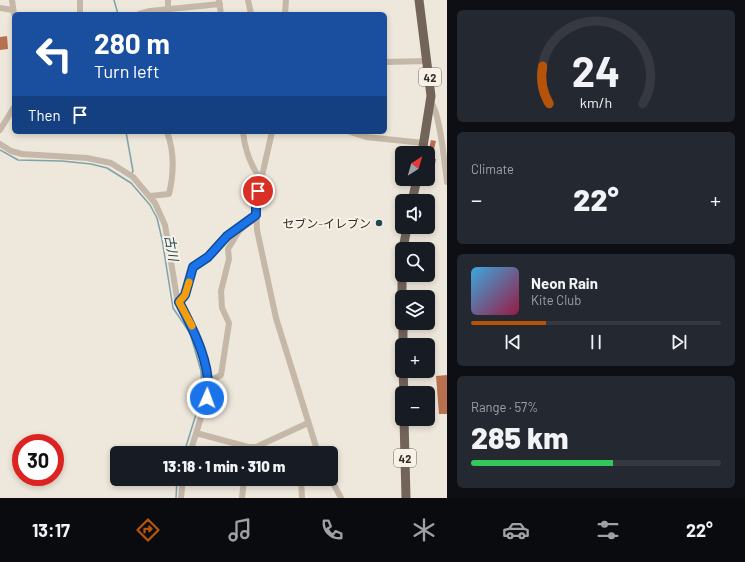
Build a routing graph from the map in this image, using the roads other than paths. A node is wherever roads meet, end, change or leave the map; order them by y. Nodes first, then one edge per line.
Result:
1 (12, 0) edge
2 (80, 0) edge
3 (168, 0) edge
4 (248, 0) edge
5 (286, 0) edge
6 (419, 0) edge
7 (220, 2) edge
8 (0, 8) edge
9 (168, 10) junction
10 (14, 12) edge
11 (80, 12) edge
12 (158, 12) edge
13 (221, 12) edge
14 (251, 12) edge
15 (285, 12) edge
16 (387, 62) edge
17 (428, 62) junction
18 (431, 103) junction
19 (12, 110) edge
20 (0, 130) edge
21 (167, 134) edge
22 (243, 134) edge
23 (272, 134) edge
24 (356, 134) edge
25 (424, 143) junction
26 (0, 144) edge
27 (423, 146) edge
28 (260, 180) junction
29 (447, 182) edge
30 (150, 196) junction
31 (256, 215) junction
32 (247, 223) junction
33 (179, 302) junction
34 (210, 381) dead end
35 (308, 423) junction
36 (404, 426) edge
37 (196, 433) junction
38 (192, 446) edge
39 (235, 446) edge
40 (262, 446) edge
41 (316, 446) edge
42 (182, 486) edge
43 (243, 486) edge
44 (301, 486) edge
45 (335, 486) edge
46 (181, 498) edge
47 (242, 498) edge
48 (302, 498) edge
49 (341, 498) edge
50 (406, 498) edge

1 - 10 street
2 - 11 street
3 - 9 street
4 - 14 street
5 - 15 street
6 - 17 main road, 42
7 - 9 street
7 - 13 street
8 - 10 street
9 - 12 street
16 - 17 street
17 - 18 main road, 42
18 - 25 main road, 42
18 - 29 street
19 - 20 street
21 - 30 street
22 - 28 street
23 - 28 street
24 - 25 street
25 - 27 main road, 42
26 - 30 street
28 - 31 street
30 - 33 street
31 - 32 street
31 - 35 street
32 - 33 street
32 - 34 street
33 - 37 street
35 - 40 street
35 - 41 street
36 - 50 main road, 42
37 - 38 street
37 - 39 street
42 - 46 street
43 - 47 street
44 - 48 street
45 - 49 street

